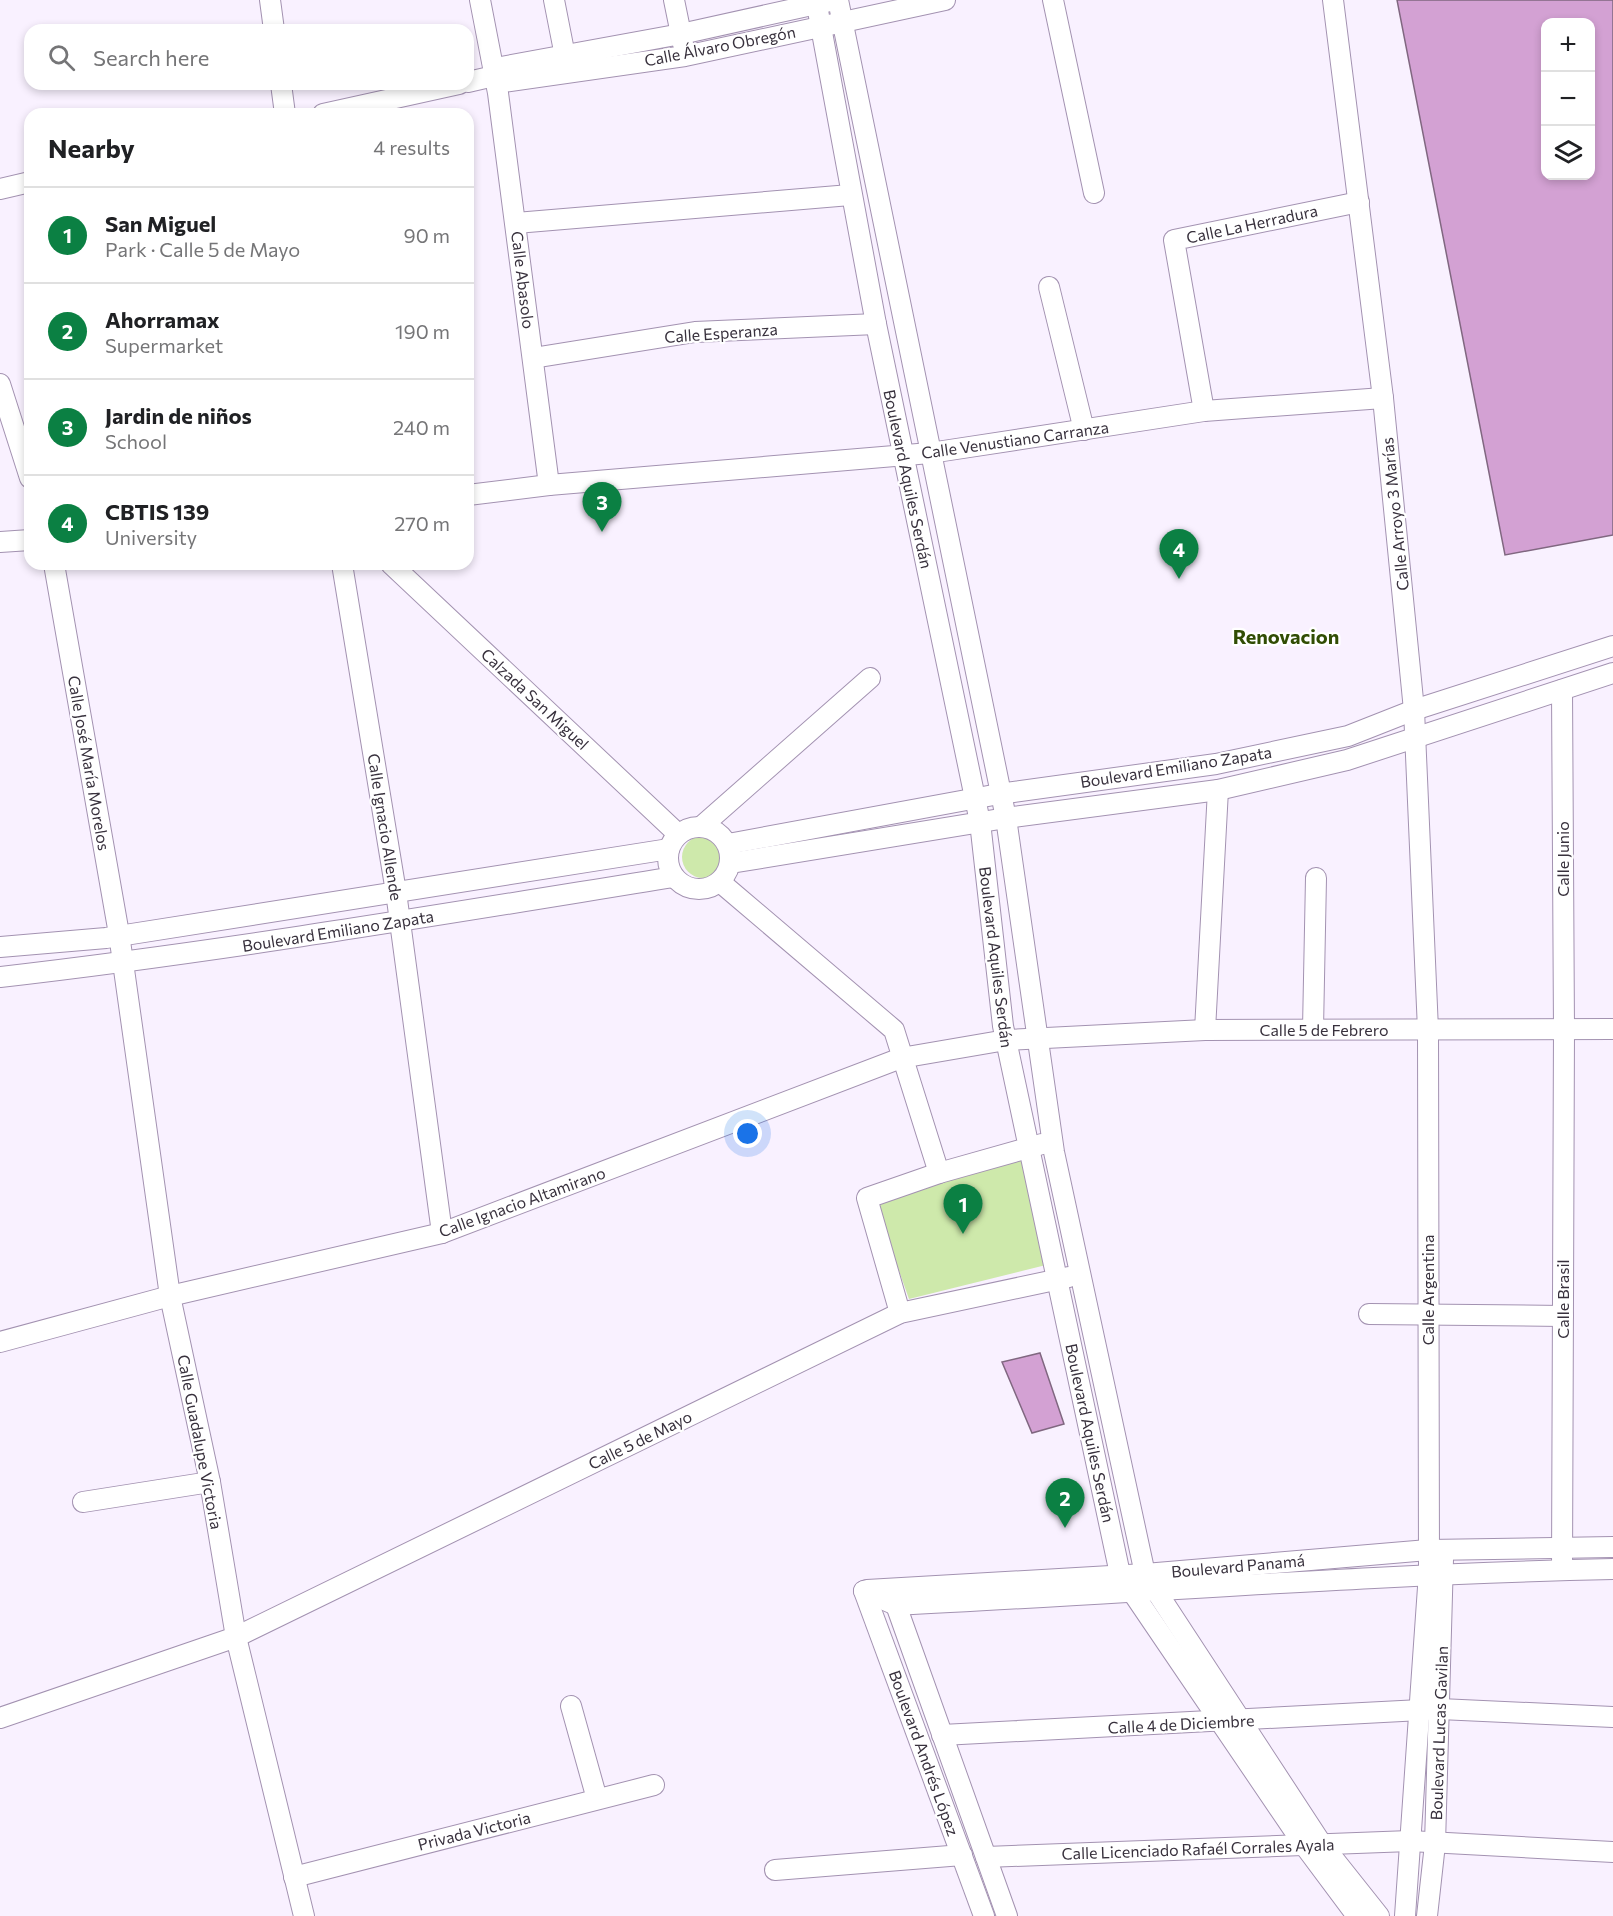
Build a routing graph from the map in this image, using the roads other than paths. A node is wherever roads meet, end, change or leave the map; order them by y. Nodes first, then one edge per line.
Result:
1 (270, 0) edge
2 (480, 0) edge
3 (554, 0) edge
4 (674, 0) edge
5 (945, 0) edge
6 (1053, 0) edge
7 (1333, 0) edge
8 (826, 1) edge
9 (843, 22) junction
10 (273, 24) edge
11 (822, 25) junction
12 (681, 34) junction
13 (565, 56) junction
14 (686, 57) junction
15 (494, 76) junction
16 (474, 81) edge
17 (282, 90) edge
18 (432, 90) edge
19 (284, 108) edge
20 (350, 108) edge
21 (24, 183) edge
22 (0, 189) edge
23 (1094, 193) dead end
24 (850, 195) junction
25 (1359, 202) junction
26 (516, 223) junction
27 (1049, 287) dead end
28 (876, 324) junction
29 (533, 358) junction
30 (0, 384) edge
31 (1383, 398) junction
32 (1204, 411) junction
33 (1084, 430) junction
34 (930, 453) junction
35 (903, 456) junction
36 (24, 459) edge
37 (549, 485) junction
38 (474, 494) edge
39 (24, 540) edge
40 (0, 542) edge
41 (55, 570) edge
42 (343, 570) edge
43 (397, 570) edge
44 (1613, 646) edge
45 (1613, 673) edge
46 (870, 678) dead end
47 (1562, 690) junction
48 (1414, 710) junction
49 (1414, 740) junction
50 (1218, 790) junction
51 (999, 794) junction
52 (975, 799) junction
53 (1006, 818) junction
54 (980, 822) junction
55 (702, 826) junction
56 (674, 841) junction
57 (729, 853) junction
58 (674, 877) junction
59 (1316, 878) dead end
60 (720, 882) junction
61 (396, 892) junction
62 (400, 922) junction
63 (119, 934) junction
64 (0, 947) edge
65 (123, 963) junction
66 (0, 976) edge
67 (1313, 1029) junction
68 (1564, 1029) junction
69 (1613, 1029) edge
70 (1205, 1030) junction
71 (1428, 1030) junction
72 (1035, 1037) junction
73 (1006, 1040) junction
74 (901, 1058) junction
75 (1052, 1141) junction
76 (1029, 1147) junction
77 (939, 1173) junction
78 (442, 1233) junction
79 (1080, 1274) junction
80 (1057, 1280) junction
81 (170, 1296) junction
82 (900, 1313) junction
83 (1427, 1313) junction
84 (1370, 1314) dead end
85 (1563, 1316) junction
86 (0, 1342) edge
87 (210, 1482) junction
88 (83, 1502) dead end
89 (1613, 1547) edge
90 (1562, 1548) junction
91 (1436, 1550) junction
92 (1613, 1569) edge
93 (1562, 1570) junction
94 (1436, 1573) junction
95 (1120, 1574) junction
96 (1145, 1574) junction
97 (864, 1591) junction
98 (1157, 1592) junction
99 (1133, 1593) junction
100 (896, 1605) junction
101 (236, 1637) junction
102 (571, 1706) dead end
103 (1440, 1709) junction
104 (1420, 1710) junction
105 (1613, 1717) edge
106 (0, 1718) edge
107 (1222, 1722) junction
108 (1244, 1722) junction
109 (942, 1736) junction
110 (654, 1785) dead end
111 (597, 1799) junction
112 (1410, 1841) junction
113 (1313, 1844) junction
114 (1435, 1844) junction
115 (1613, 1852) edge
116 (962, 1855) junction
117 (986, 1857) junction
118 (775, 1870) dead end
119 (294, 1877) junction
120 (304, 1916) edge
121 (984, 1916) edge
122 (1007, 1916) edge
123 (1357, 1916) edge
124 (1379, 1916) edge
125 (1406, 1916) edge
126 (1427, 1916) edge

1 - 10 street
2 - 15 street, Calle Abasolo
3 - 13 street
4 - 12 street
5 - 9 street, Calle Álvaro Obregón
6 - 23 street
7 - 25 street, Calle Arroyo 3 Marías
8 - 9 street, Boulevard Aquiles Serdán
8 - 11 street, Boulevard Aquiles Serdán
8 - 12 street, Calle Álvaro Obregón
9 - 11 street, Calle Álvaro Obregón
9 - 34 street, Boulevard Aquiles Serdán
11 - 14 street, Calle Álvaro Obregón
11 - 24 street, Boulevard Aquiles Serdán
12 - 13 street, Calle Álvaro Obregón
12 - 14 street
13 - 15 street, Calle Álvaro Obregón
14 - 15 street, Calle Álvaro Obregón
15 - 16 street, Calle Álvaro Obregón
15 - 26 street, Calle Abasolo
17 - 19 street
18 - 20 street
21 - 22 street
24 - 26 street
24 - 28 street, Boulevard Aquiles Serdán
25 - 31 street, Calle Arroyo 3 Marías
25 - 32 street, Calle La Herradura
26 - 29 street, Calle Abasolo
27 - 33 street
28 - 29 street, Calle Esperanza
28 - 35 street, Boulevard Aquiles Serdán
29 - 37 street, Calle Abasolo
30 - 36 street
31 - 32 street, Calle Venustiano Carranza
31 - 48 street, Calle Arroyo 3 Marías
32 - 33 street, Calle Venustiano Carranza
33 - 34 street, Calle Venustiano Carranza
34 - 35 street, Calle Venustiano Carranza
34 - 51 street, Boulevard Aquiles Serdán
35 - 37 street, Calle Venustiano Carranza
35 - 52 street, Boulevard Aquiles Serdán
37 - 38 street, Calle Venustiano Carranza
39 - 40 street
41 - 63 street, Calle José María Morelos
42 - 61 street, Calle Ignacio Allende
43 - 56 street, Calzada San Miguel
44 - 48 street, Boulevard Emiliano Zapata
45 - 47 street, Boulevard Emiliano Zapata
46 - 55 street
47 - 49 street, Boulevard Emiliano Zapata
47 - 68 street, Calle Junio
48 - 49 street, Calle Arroyo 3 Marías
48 - 51 street, Boulevard Emiliano Zapata
49 - 50 street, Boulevard Emiliano Zapata
49 - 71 street, Calle Arroyo 3 Marías
50 - 53 street, Boulevard Emiliano Zapata
50 - 70 street
51 - 52 street, Boulevard Emiliano Zapata
51 - 53 street, Boulevard Aquiles Serdán
52 - 54 street, Boulevard Aquiles Serdán
52 - 57 street, Boulevard Emiliano Zapata
53 - 54 street, Boulevard Emiliano Zapata
53 - 72 street, Boulevard Aquiles Serdán
54 - 57 street, Boulevard Emiliano Zapata
54 - 73 street, Boulevard Aquiles Serdán
55 - 56 street
55 - 57 street
56 - 58 street
56 - 61 street, Boulevard Emiliano Zapata
57 - 60 street
58 - 60 street
58 - 62 street, Boulevard Emiliano Zapata
59 - 67 street
60 - 74 street
61 - 62 street, Calle Ignacio Allende
61 - 63 street, Boulevard Emiliano Zapata
62 - 65 street, Boulevard Emiliano Zapata
62 - 78 street, Calle Ignacio Allende
63 - 64 street, Boulevard Emiliano Zapata
63 - 65 street, Calle José María Morelos
65 - 66 street, Boulevard Emiliano Zapata
65 - 81 street, Calle Guadalupe Victoria
67 - 70 street, Calle 5 de Febrero
67 - 71 street, Calle 5 de Febrero
68 - 69 street, Calle 5 de Febrero
68 - 71 street, Calle 5 de Febrero
68 - 85 street, Calle Brasil
70 - 72 street, Calle 5 de Febrero
71 - 83 street, Calle Argentina
72 - 73 street, Calle Ignacio Altamirano
72 - 75 street, Boulevard Aquiles Serdán
73 - 74 street, Calle Ignacio Altamirano
73 - 76 street, Boulevard Aquiles Serdán
74 - 77 street
74 - 78 street, Calle Ignacio Altamirano
75 - 76 street
75 - 79 street, Boulevard Aquiles Serdán
76 - 77 street
76 - 80 street, Boulevard Aquiles Serdán
77 - 82 street
78 - 81 street, Calle Ignacio Altamirano
79 - 80 street, Calle 5 de Mayo
79 - 96 street, Boulevard Aquiles Serdán
80 - 82 street, Calle 5 de Mayo
80 - 95 street, Boulevard Aquiles Serdán
81 - 86 street, Calle Ignacio Altamirano
81 - 87 street, Calle Guadalupe Victoria
82 - 101 street, Calle 5 de Mayo
83 - 84 street
83 - 85 street
83 - 91 street, Calle Argentina
85 - 90 street, Calle Brasil
87 - 88 street
87 - 101 street, Calle Guadalupe Victoria
89 - 90 street, Boulevard Panamá
90 - 91 street, Boulevard Panamá
90 - 93 street, Calle Brasil
91 - 94 street, Boulevard Lucas Gavilan
91 - 96 street, Boulevard Panamá
92 - 93 street, Boulevard Panamá
93 - 94 street, Boulevard Panamá
94 - 98 street, Boulevard Panamá
94 - 103 street, Boulevard Lucas Gavilan
94 - 104 street, Boulevard Lucas Gavilan
95 - 96 street, Boulevard Panamá
95 - 97 street, Boulevard Panamá
95 - 99 street, Boulevard Aquiles Serdán
96 - 98 street, Boulevard Aquiles Serdán
97 - 100 street
97 - 116 street, Boulevard Andrés López
98 - 99 street, Boulevard Panamá
98 - 108 street, Boulevard Aquiles Serdán
99 - 100 street, Boulevard Panamá
99 - 107 street, Boulevard Aquiles Serdán
100 - 109 street, Boulevard Andrés López
101 - 106 street, Calle 5 de Mayo
101 - 119 street, Calle Guadalupe Victoria
102 - 111 street
103 - 104 street, Calle 4 de Diciembre
103 - 105 street
103 - 114 street, Boulevard Lucas Gavilan
104 - 108 street, Calle 4 de Diciembre
104 - 112 street, Boulevard Lucas Gavilan
107 - 108 street, Calle 4 de Diciembre
107 - 109 street, Calle 4 de Diciembre
107 - 113 street, Boulevard Aquiles Serdán
108 - 113 street, Boulevard Aquiles Serdán
109 - 117 street, Boulevard Andrés López
110 - 111 street, Privada Victoria
111 - 119 street, Privada Victoria
112 - 113 street, Calle Licenciado Rafaél Corrales Ayala
112 - 114 street, Calle Licenciado Rafaél Corrales Ayala
112 - 125 street, Boulevard Lucas Gavilan
113 - 117 street, Calle Licenciado Rafaél Corrales Ayala
113 - 123 street, Boulevard Aquiles Serdán
113 - 124 street, Boulevard Aquiles Serdán
114 - 115 street
114 - 126 street, Boulevard Lucas Gavilan
116 - 118 street
116 - 121 street, Boulevard Andrés López
117 - 122 street, Boulevard Andrés López
119 - 120 street, Calle Guadalupe Victoria

